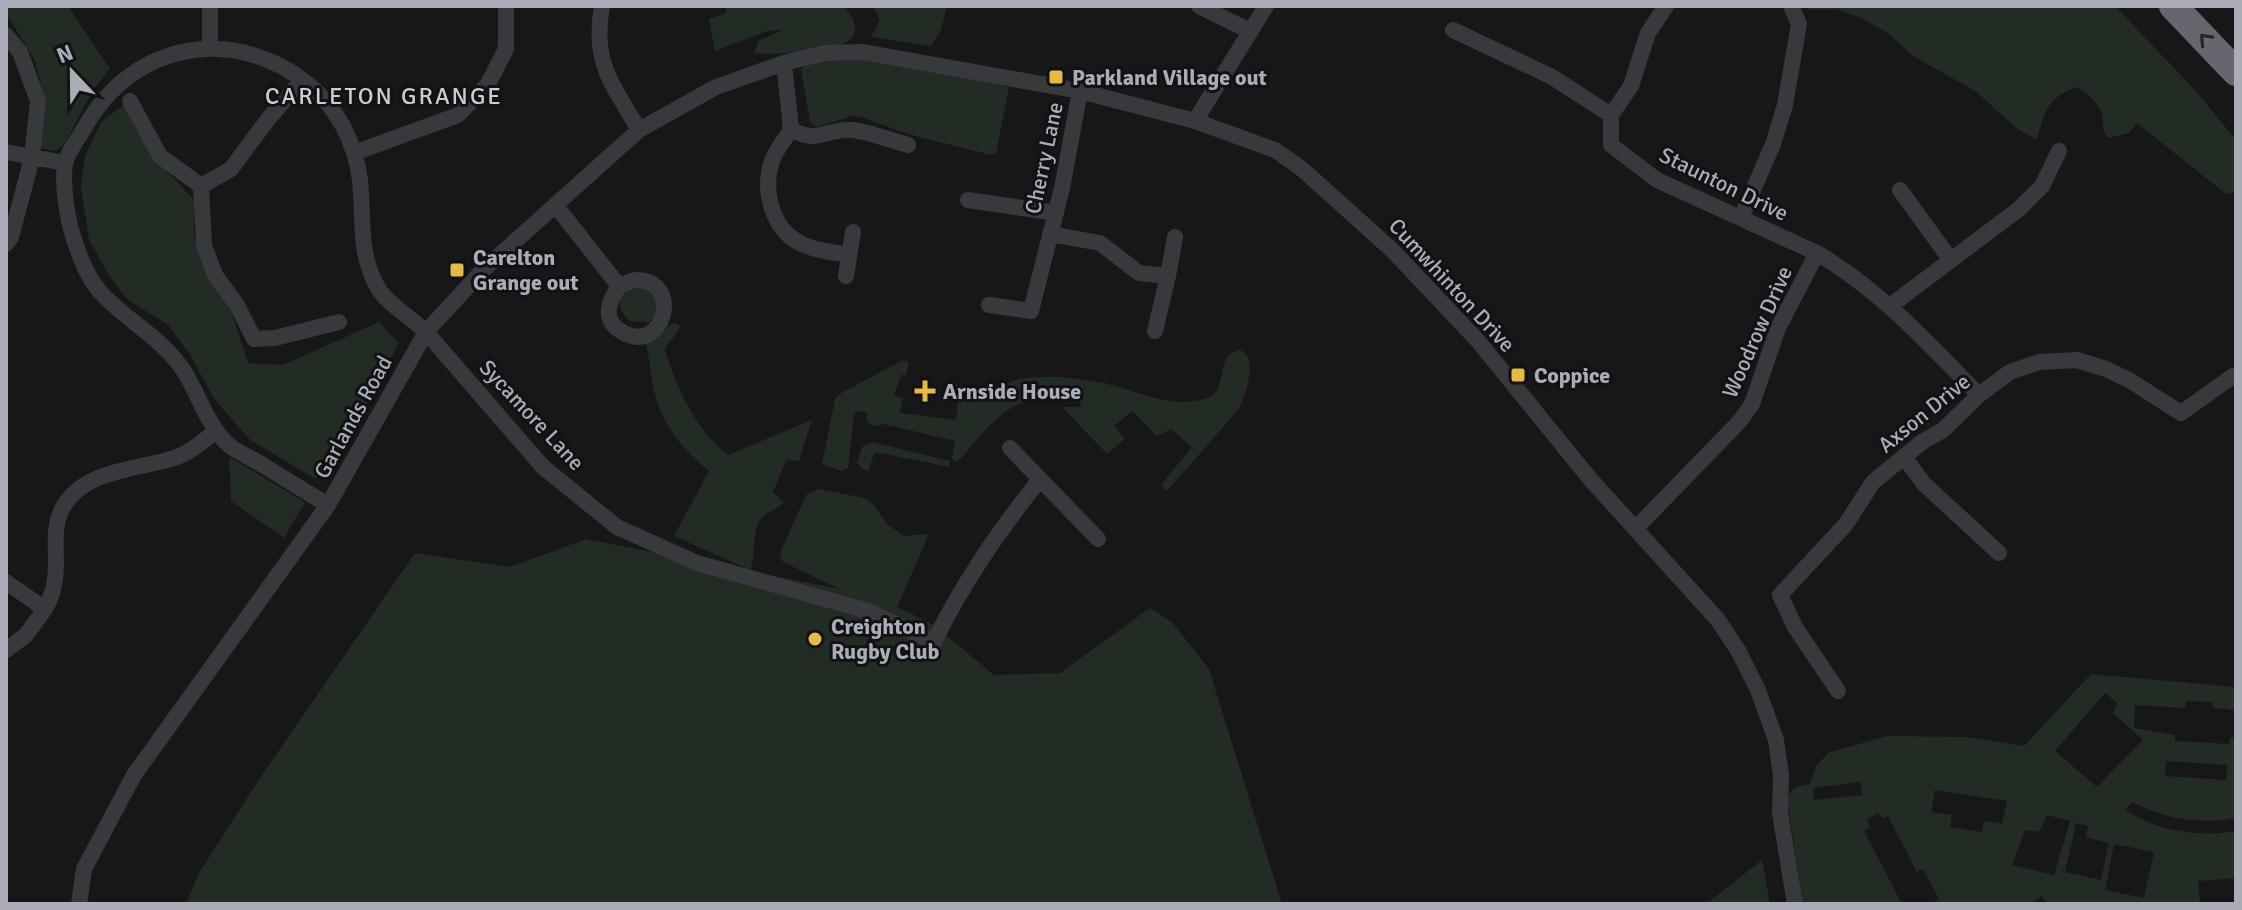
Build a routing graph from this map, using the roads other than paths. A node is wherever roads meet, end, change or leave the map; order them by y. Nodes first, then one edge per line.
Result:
1 (210, 6) edge
2 (506, 6) edge
3 (602, 6) edge
4 (1199, 6) edge
5 (1266, 6) edge
6 (1666, 6) edge
7 (1791, 6) edge
8 (2173, 6) edge
9 (1453, 30) dead end
10 (1250, 31) junction
11 (6, 35) edge
12 (210, 49) junction
13 (784, 63) junction
14 (2236, 72) edge
15 (302, 80) junction
16 (1080, 91) junction
17 (130, 101) dead end
18 (1611, 115) junction
19 (1195, 121) junction
20 (791, 129) junction
21 (639, 130) junction
22 (908, 145) dead end
23 (2059, 151) dead end
24 (6, 152) edge
25 (354, 153) junction
26 (32, 158) junction
27 (65, 163) junction
28 (201, 186) junction
29 (1900, 190) dead end
30 (968, 200) dead end
31 (556, 206) junction
32 (1056, 213) junction
33 (1741, 218) junction
34 (853, 232) dead end
35 (1050, 234) junction
36 (1175, 237) dead end
37 (6, 244) edge
38 (1817, 253) junction
39 (849, 255) junction
40 (1950, 259) junction
41 (846, 276) dead end
42 (1168, 276) junction
43 (619, 286) dead end
44 (989, 305) dead end
45 (1890, 306) junction
46 (339, 322) dead end
47 (1155, 331) dead end
48 (426, 332) junction
49 (2233, 376) dead end
50 (1979, 395) junction
51 (216, 431) junction
52 (1010, 448) dead end
53 (1904, 457) junction
54 (1040, 479) junction
55 (328, 505) junction
56 (1635, 529) junction
57 (1098, 539) dead end
58 (1999, 553) dead end
59 (6, 582) edge
60 (45, 609) junction
61 (6, 650) edge
62 (1838, 691) dead end
63 (79, 904) edge
64 (1795, 904) edge

1 - 12 street
2 - 25 street
3 - 21 street
4 - 10 street
5 - 10 street
6 - 18 street
7 - 33 street
14 -> 8 highway
9 - 18 street
10 - 19 street
11 - 26 street
12 - 15 street, Sycamore Lane
12 - 27 street, Sycamore Lane
13 - 16 street, Cumwhinton Drive
13 - 20 street
13 - 21 street, Garlands Road
15 - 25 street, Sycamore Lane
15 - 28 street
16 - 19 street, Cumwhinton Drive
16 - 32 street, Cherry Lane
17 - 28 street
18 - 33 street, Staunton Drive
19 - 56 street, Cumwhinton Drive
20 - 22 street
20 - 39 street
21 - 31 street, Garlands Road
23 - 40 street
24 - 26 street
25 - 48 street, Sycamore Lane
26 - 27 street
26 - 37 street
27 - 51 street
28 - 46 street
29 - 40 street
30 - 32 street
31 - 43 street
31 - 48 street, Garlands Road
32 - 35 street, Cherry Lane
33 - 38 street, Staunton Drive
34 - 39 street
35 - 42 street, Cherry Lane
35 - 44 street, Cherry Lane
36 - 42 street
38 - 45 street, Staunton Drive
38 - 56 street, Woodrow Drive
39 - 41 street
40 - 45 street
42 - 47 street
45 - 50 street, Staunton Drive
48 - 54 street, Sycamore Lane
48 - 55 street, Garlands Road
49 - 50 street, Axson Drive
50 - 53 street, Axson Drive
51 - 55 street
51 - 60 street
52 - 54 street
53 - 58 street
53 - 62 street, Axson Drive
54 - 57 street
55 - 63 street, Garlands Road
56 - 64 street, Cumwhinton Drive
59 - 60 street
60 - 61 street

